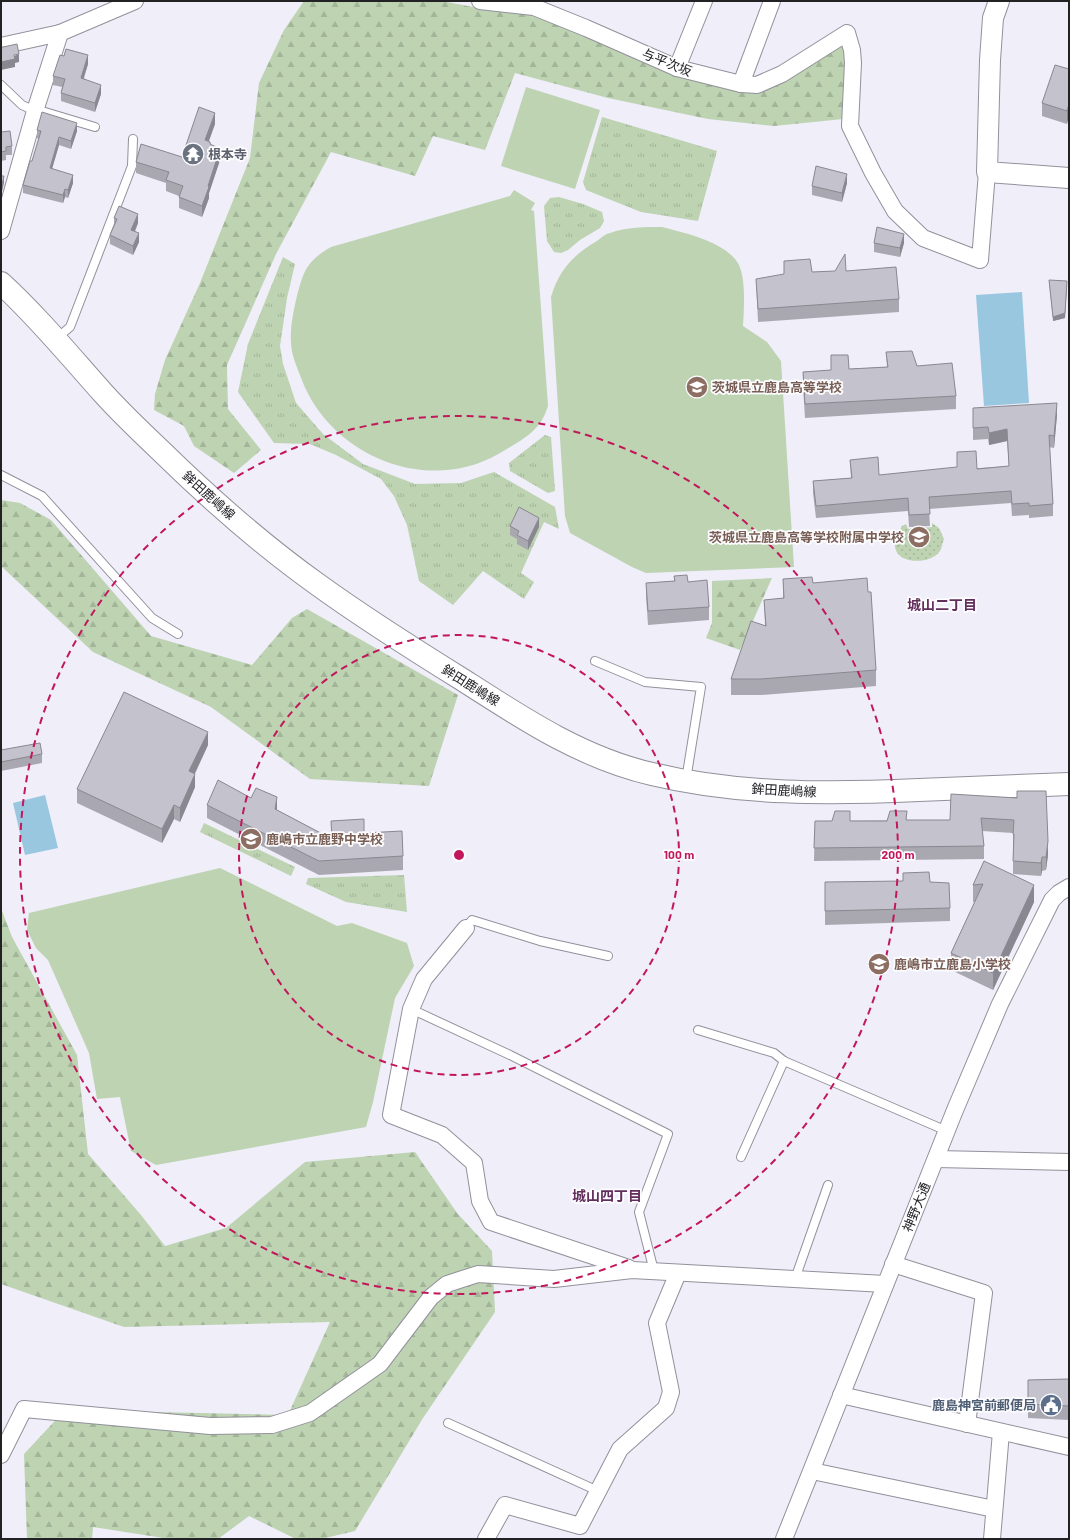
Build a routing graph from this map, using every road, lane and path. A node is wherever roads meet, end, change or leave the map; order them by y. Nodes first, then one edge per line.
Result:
1 (135, 1) edge
2 (480, 1) edge
3 (704, 1) edge
4 (772, 1) edge
5 (999, 1) edge
6 (60, 33) junction
7 (1, 46) edge
8 (677, 68) junction
9 (741, 84) junction
10 (1, 85) edge
11 (35, 110) junction
12 (95, 127) dead end
13 (133, 139) dead end
14 (987, 172) junction
15 (1069, 178) edge
16 (1, 231) edge
17 (1, 283) edge
18 (56, 339) junction
19 (1, 474) edge
20 (178, 634) dead end
21 (595, 661) dead end
22 (686, 781) junction
23 (1069, 784) edge
24 (1069, 887) edge
25 (466, 928) joint
26 (608, 956) dead end
27 (411, 1009) junction
28 (698, 1030) dead end
29 (784, 1061) junction
30 (947, 1130) junction
31 (741, 1156) dead end
32 (936, 1159) junction
33 (1069, 1162) edge
34 (828, 1185) dead end
35 (893, 1264) junction
36 (632, 1270) junction
37 (654, 1271) junction
38 (678, 1273) junction
39 (795, 1279) junction
40 (885, 1284) junction
41 (841, 1395) junction
42 (448, 1423) dead end
43 (967, 1424) junction
44 (1001, 1432) junction
45 (1069, 1447) edge
46 (1, 1455) edge
47 (812, 1471) junction
48 (598, 1491) junction
49 (994, 1509) junction
50 (486, 1539) edge
51 (784, 1539) edge
52 (992, 1539) edge

1 - 6 street
2 - 8 street, 与平次坂
3 - 8 street
4 - 9 street
5 - 14 street
6 - 7 street
6 - 11 street
8 - 9 street, 与平次坂
9 - 14 street, 与平次坂
10 - 11 lane
11 - 12 lane
11 - 16 street
13 - 18 lane
14 - 15 street
17 - 18 main road, 鉾田鹿嶋線
18 - 22 main road, 鉾田鹿嶋線
19 - 20 lane
21 - 22 lane
22 - 23 main road, 鉾田鹿嶋線
24 - 30 street, 神野大通
25 - 26 lane
25 - 27 street
27 - 36 street
27 - 37 lane
28 - 29 lane
29 - 30 lane
29 - 31 lane
30 - 32 street, 神野大通
32 - 33 street
32 - 35 street, 神野大通
34 - 39 lane
35 - 40 street, 神野大通
35 - 43 street
36 - 37 street
36 - 46 street
37 - 38 street
38 - 39 street
38 - 48 street
39 - 40 street
40 - 41 street, 神野大通
41 - 43 street
41 - 47 street, 神野大通
42 - 48 lane
43 - 44 street
44 - 45 street
44 - 49 street
47 - 49 street
47 - 51 street, 神野大通
48 - 50 street
49 - 52 street

